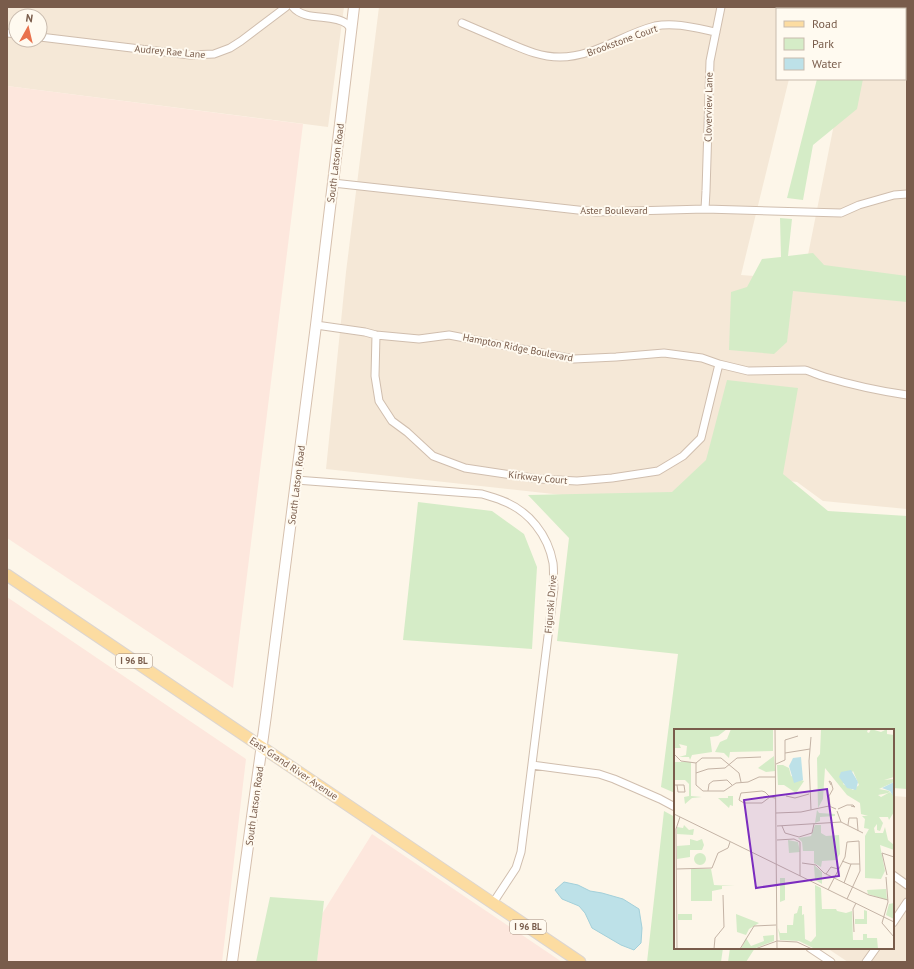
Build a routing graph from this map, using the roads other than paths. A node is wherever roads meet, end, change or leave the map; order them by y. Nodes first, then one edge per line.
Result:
1 (286, 7) edge
2 (293, 7) edge
3 (354, 7) edge
4 (721, 7) edge
5 (462, 23) dead end
6 (351, 29) junction
7 (716, 32) junction
8 (48, 38) edge
9 (333, 183) junction
10 (907, 194) edge
11 (705, 209) junction
12 (316, 325) junction
13 (376, 335) junction
14 (719, 364) junction
15 (907, 395) edge
16 (296, 480) junction
17 (7, 575) edge
18 (262, 747) junction
19 (532, 765) junction
20 (674, 806) edge
21 (894, 876) edge
22 (907, 885) edge
23 (907, 902) edge
24 (493, 903) junction
25 (894, 922) edge
26 (812, 949) edge
27 (875, 949) edge
28 (232, 962) edge
29 (580, 962) edge
30 (831, 962) edge
31 (866, 962) edge

1 - 8 street, Audrey Rae Lane
2 - 6 street
3 - 6 main road, South Latson Road
4 - 7 street, Cloverview Lane
5 - 7 street, Brookstone Court
6 - 9 main road, South Latson Road
7 - 11 street, Cloverview Lane
9 - 11 street, Aster Boulevard
9 - 12 main road, South Latson Road
10 - 11 street, Aster Boulevard
12 - 13 street, Hampton Ridge Boulevard
12 - 16 main road, South Latson Road
13 - 14 street, Hampton Ridge Boulevard
13 - 14 street, Kirkway Court
14 - 15 street, Hampton Ridge Boulevard
16 - 18 main road, South Latson Road
16 - 19 street, Figurski Drive
17 - 18 main road, East Grand River Avenue / I 96 BL
18 - 24 main road, East Grand River Avenue / I 96 BL
18 - 28 main road, South Latson Road
19 - 20 street
19 - 24 street, Figurski Drive
21 - 22 street
23 - 25 street
24 - 29 main road, East Grand River Avenue / I 96 BL
26 - 30 street
27 - 31 street

